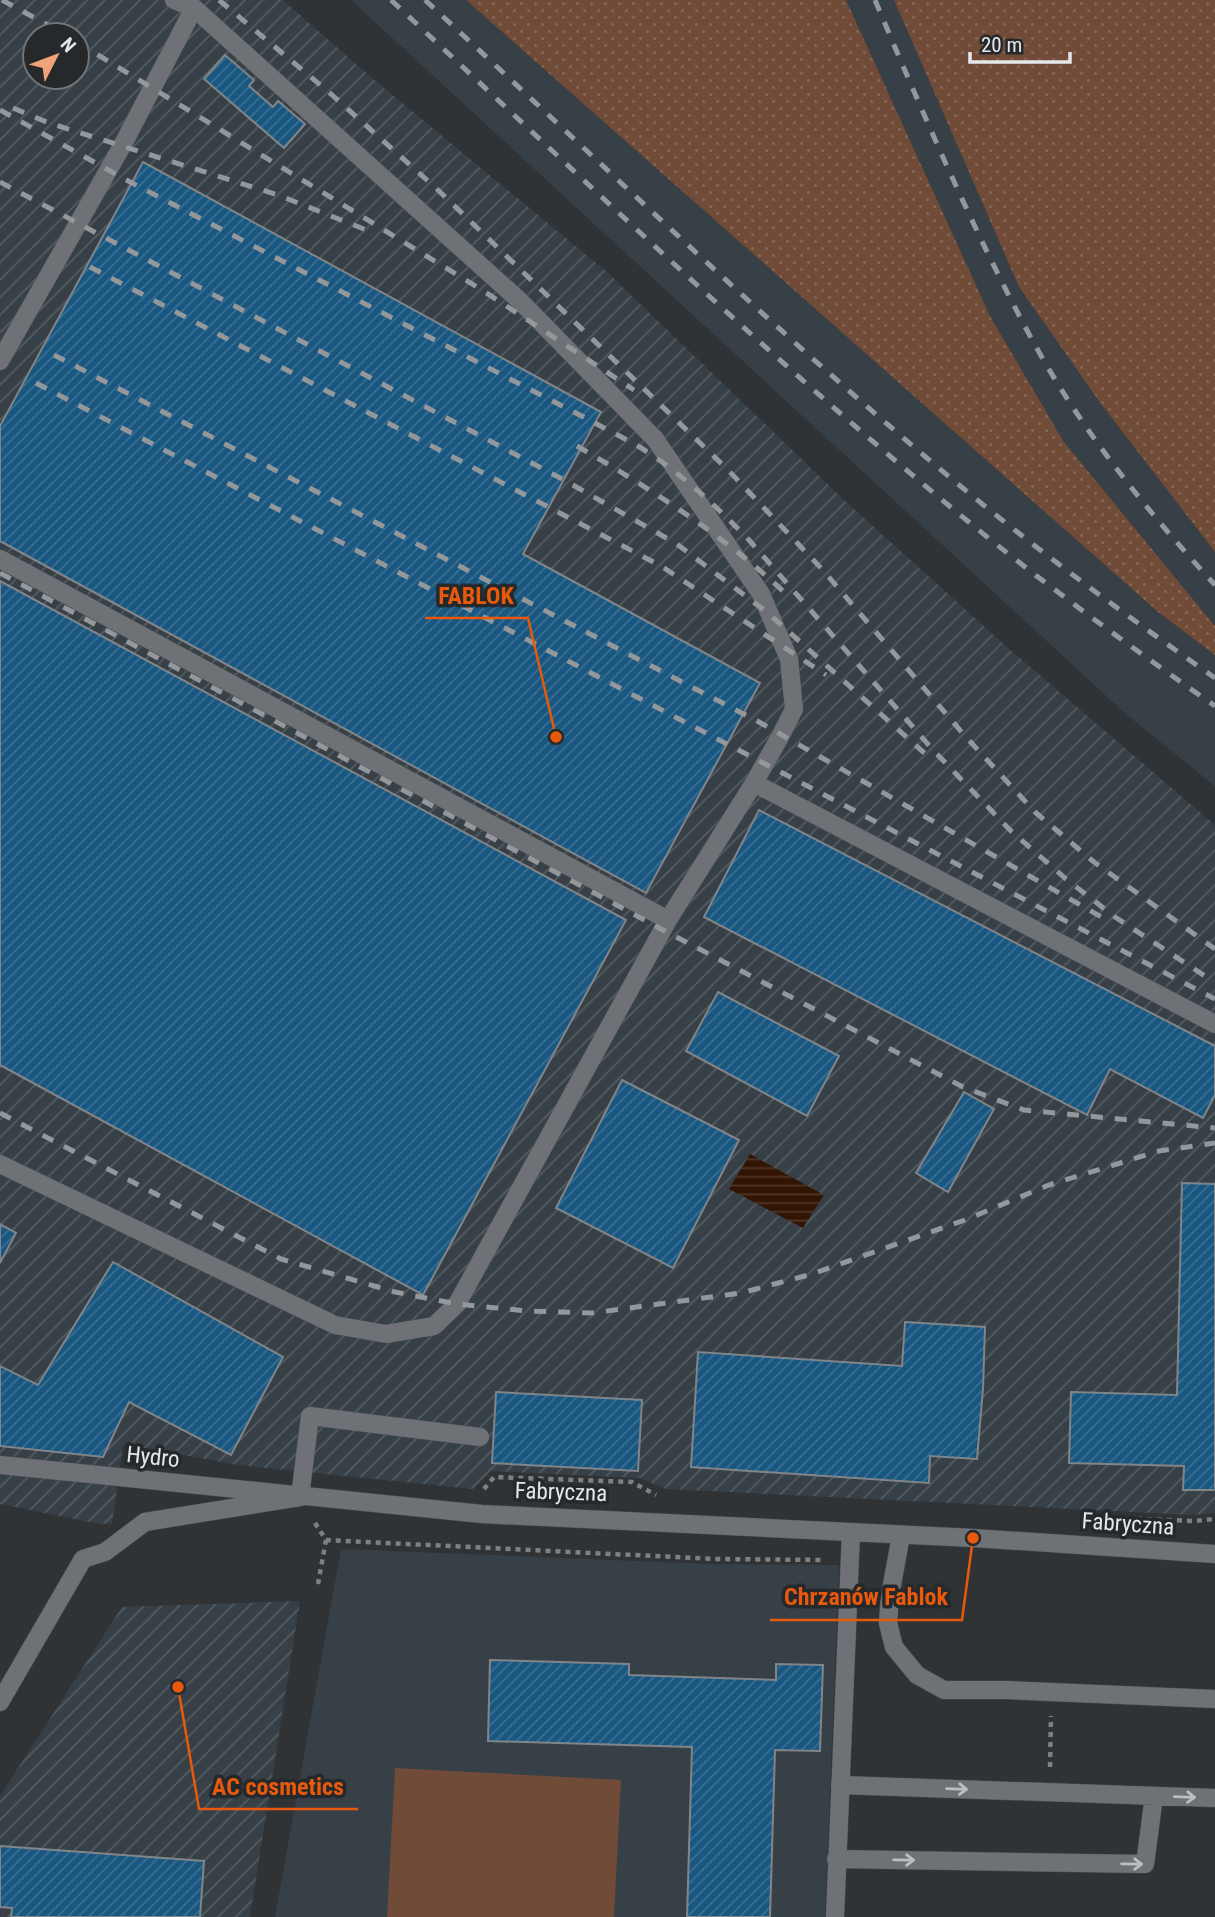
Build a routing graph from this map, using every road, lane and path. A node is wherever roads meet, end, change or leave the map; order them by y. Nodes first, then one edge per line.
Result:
1 (174, 0) edge
2 (194, 8) junction
3 (0, 361) edge
4 (0, 559) edge
5 (754, 783) junction
6 (668, 920) junction
7 (1215, 1024) edge
8 (0, 1164) edge
9 (480, 1437) dead end
10 (0, 1465) edge
11 (300, 1497) junction
12 (851, 1532) junction
13 (901, 1535) junction
14 (326, 1540) junction
15 (1215, 1554) edge
16 (849, 1561) junction
17 (318, 1584) dead end
18 (1051, 1692) junction
19 (1215, 1699) edge
20 (0, 1702) edge
21 (840, 1785) junction
22 (1050, 1792) junction
23 (1154, 1796) junction
24 (1215, 1798) edge
25 (836, 1859) junction
26 (835, 1917) edge

1 - 2 street
2 - 3 street
2 - 5 street
4 - 6 street
5 - 6 street
5 - 7 street
6 - 8 street
9 - 11 street
10 - 11 street, Hydro
11 - 12 street, Fabryczna
11 - 14 path
11 - 20 street, Fabryczna
12 - 13 street, Fabryczna
12 - 16 street
13 - 15 street, Fabryczna
13 - 18 street
14 - 16 path
14 - 17 path
16 - 21 street
18 - 19 street
18 - 22 path
21 -> 22 street
21 - 25 street
22 - 23 street
23 -> 24 street
25 -> 23 street
25 - 26 street

